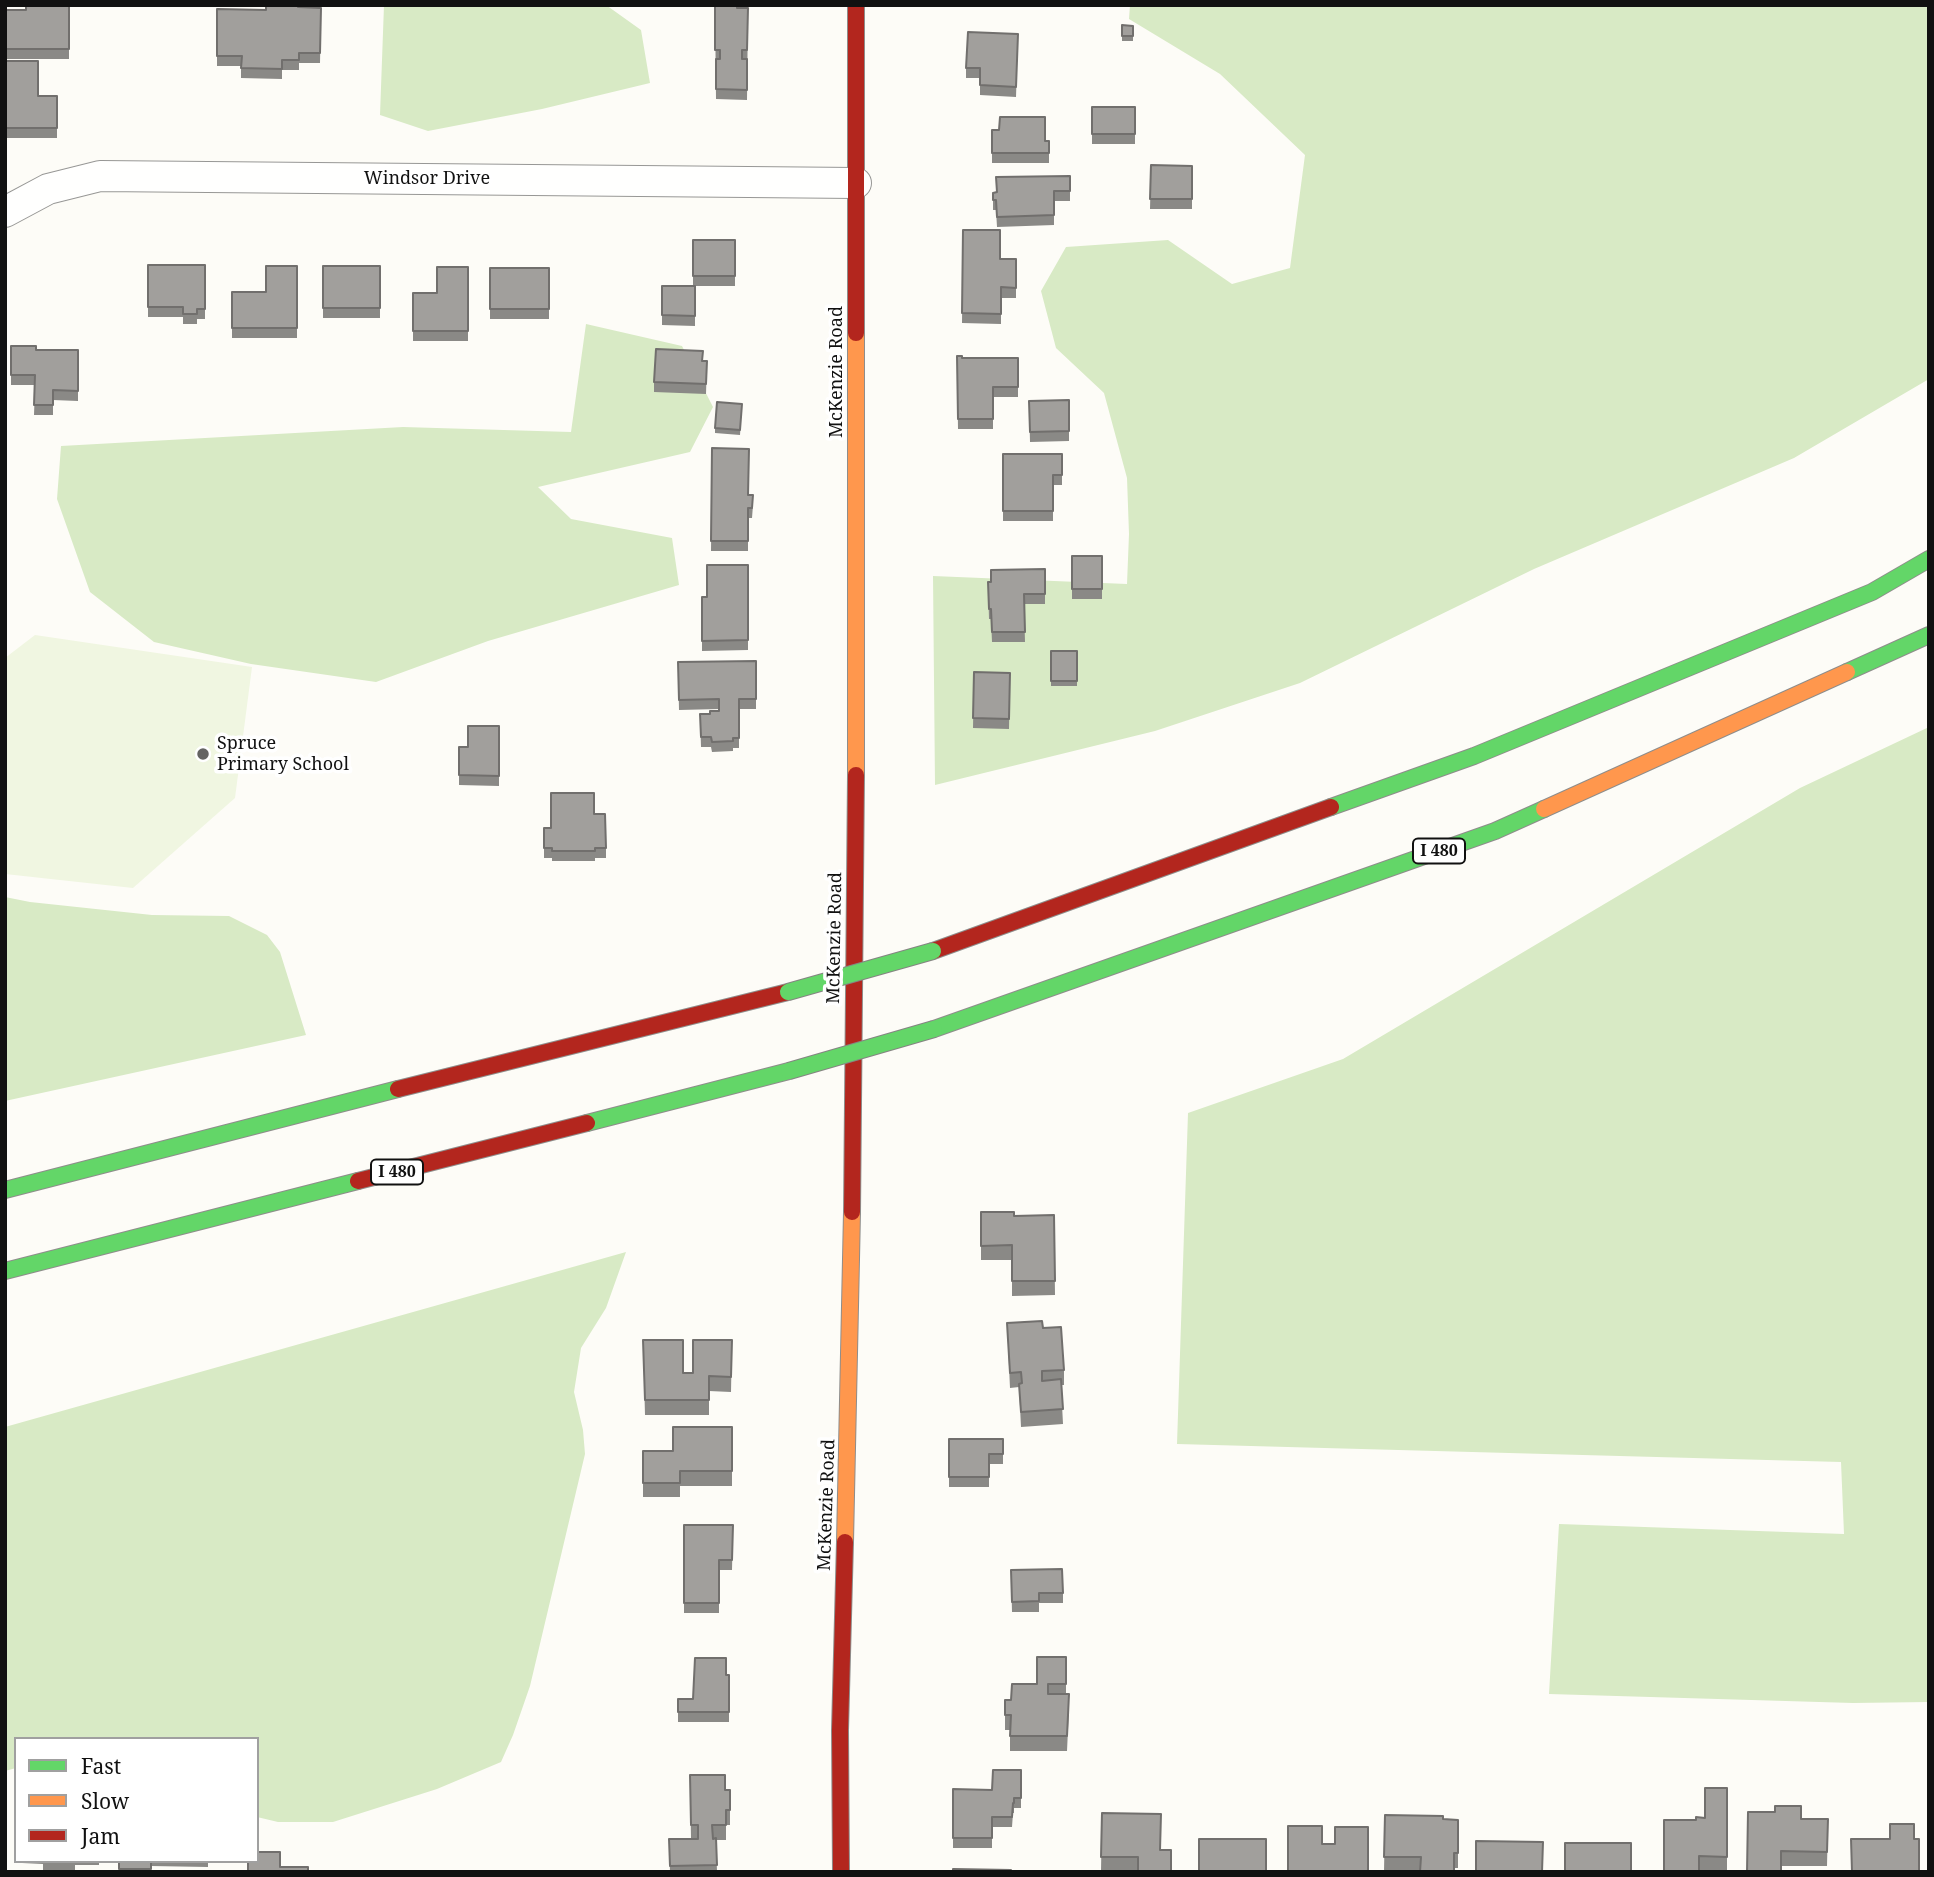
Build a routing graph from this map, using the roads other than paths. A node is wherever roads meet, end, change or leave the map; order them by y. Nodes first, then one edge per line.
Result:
1 (856, 5) edge
2 (856, 183) junction
3 (5, 212) edge
4 (1929, 559) edge
5 (1929, 635) edge
6 (5, 1189) edge
7 (5, 1271) edge
8 (841, 1872) edge

1 - 2 main road, McKenzie Road
2 - 3 street, Windsor Drive
2 - 8 main road, McKenzie Road
4 - 6 main road, bridge
5 - 7 main road, I 480, bridge

